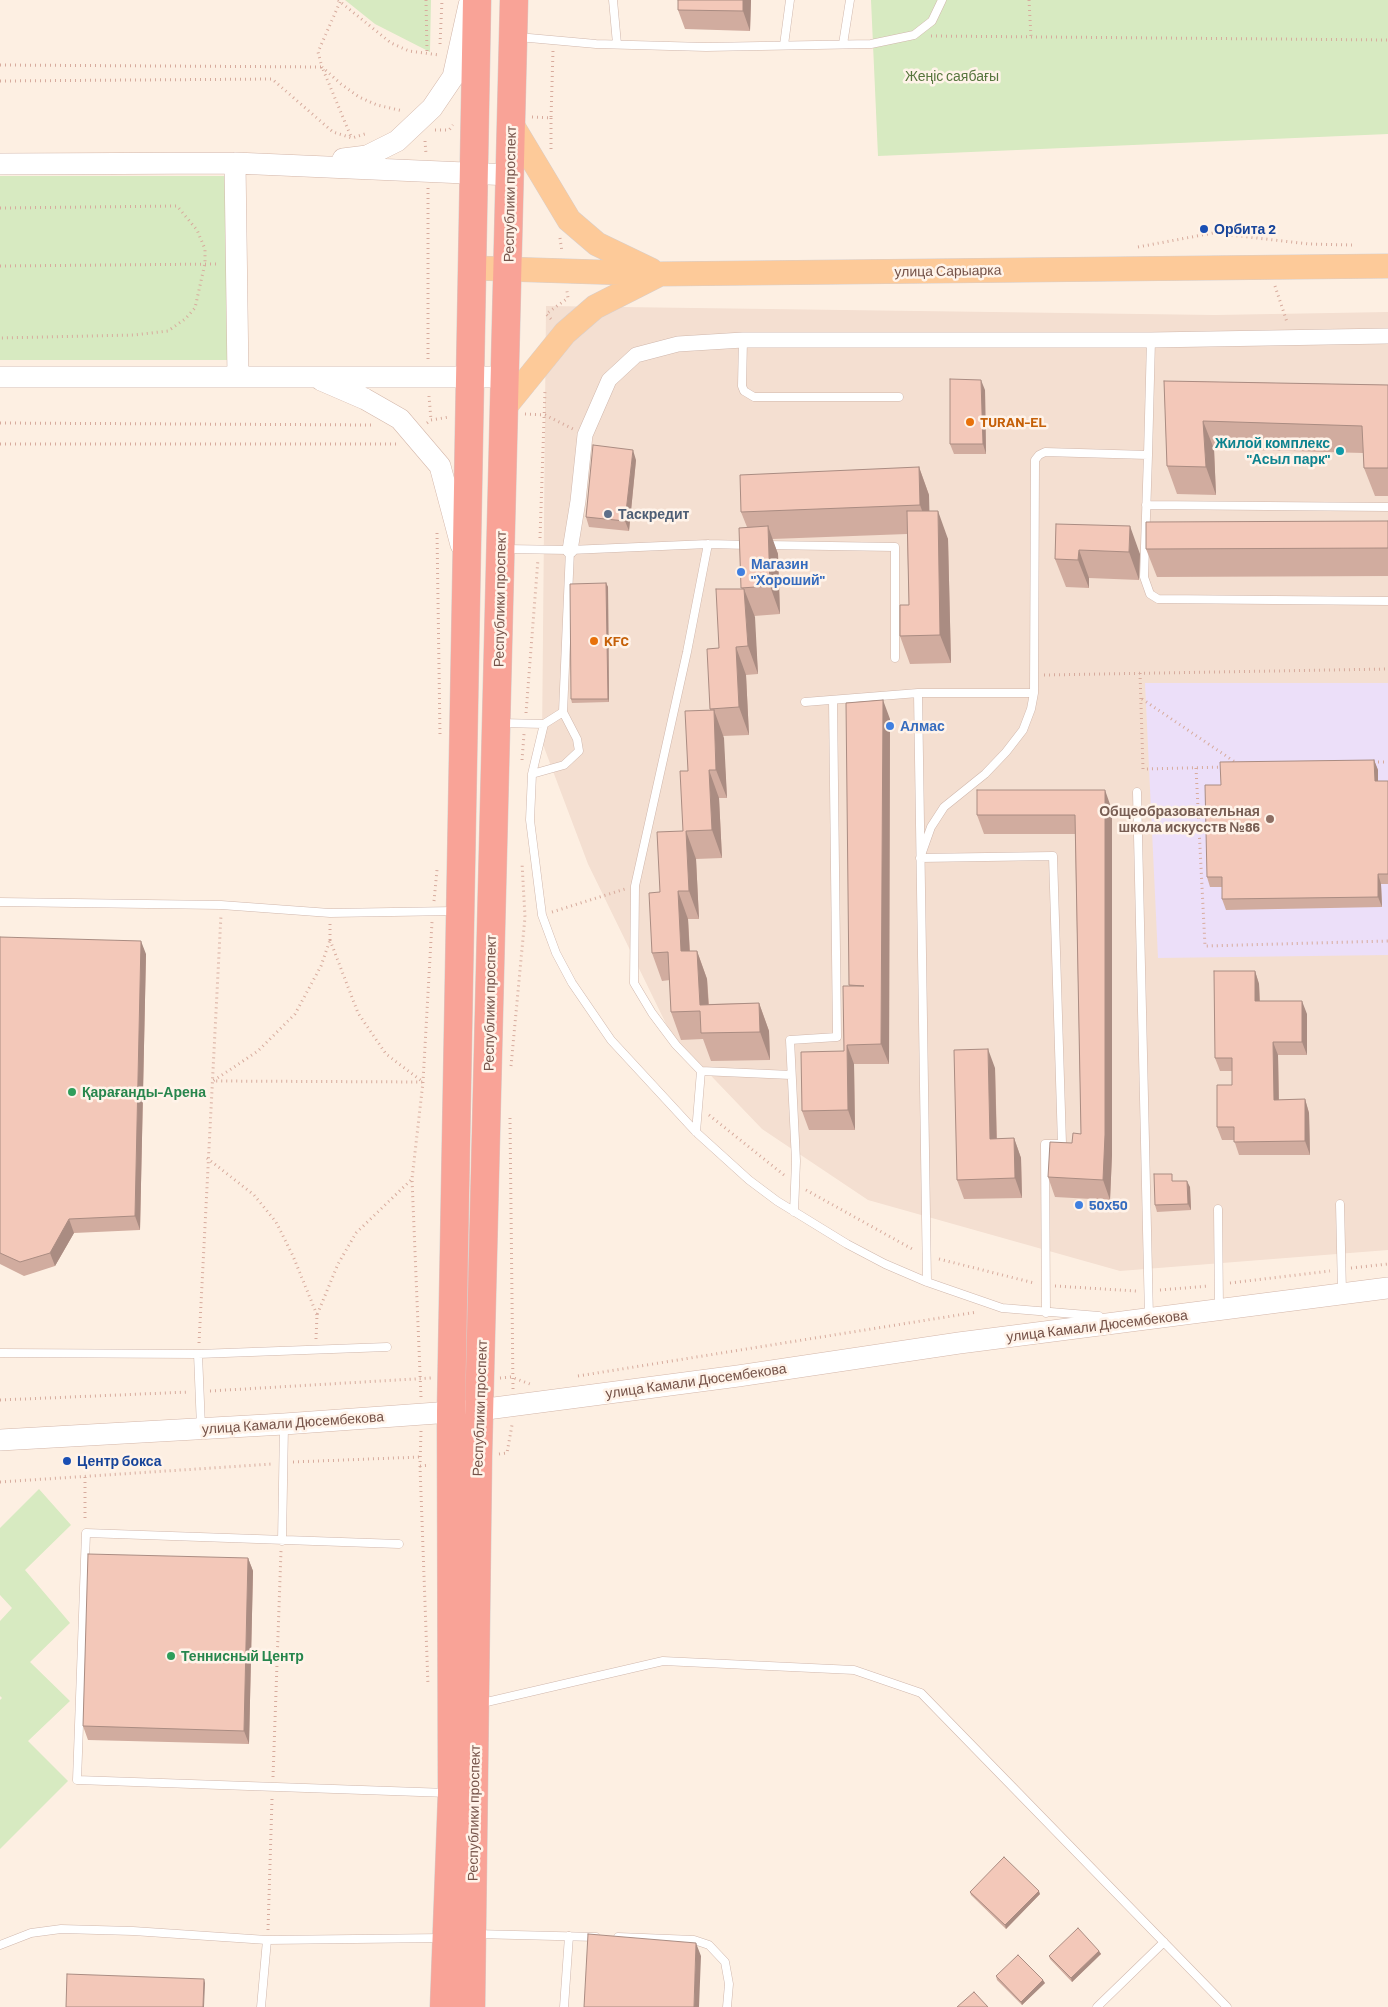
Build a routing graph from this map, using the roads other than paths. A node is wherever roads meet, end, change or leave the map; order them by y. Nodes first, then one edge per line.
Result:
1 (470, 0) edge
2 (477, 0) edge
3 (514, 0) edge
4 (613, 0) edge
5 (790, 0) edge
6 (850, 0) edge
7 (942, 0) edge
8 (514, 37) junction
9 (617, 44) junction
10 (843, 44) junction
11 (784, 45) junction
12 (512, 125) junction
13 (235, 163) junction
14 (0, 164) edge
15 (262, 164) junction
16 (473, 174) junction
17 (511, 175) junction
18 (1388, 266) edge
19 (474, 268) junction
20 (509, 271) junction
21 (660, 274) junction
22 (1388, 336) edge
23 (743, 340) junction
24 (1151, 340) junction
25 (312, 376) junction
26 (471, 376) junction
27 (0, 377) edge
28 (238, 377) junction
29 (505, 377) junction
30 (899, 397) dead end
31 (505, 407) junction
32 (1148, 455) junction
33 (1146, 505) junction
34 (1388, 508) edge
35 (708, 544) junction
36 (501, 549) junction
37 (570, 550) junction
38 (467, 568) junction
39 (1388, 601) edge
40 (895, 658) dead end
41 (918, 693) junction
42 (1034, 693) junction
43 (833, 700) junction
44 (806, 702) dead end
45 (563, 712) junction
46 (497, 723) junction
47 (544, 724) junction
48 (532, 774) junction
49 (1137, 792) dead end
50 (920, 858) junction
51 (0, 902) edge
52 (461, 911) junction
53 (701, 1071) junction
54 (791, 1075) junction
55 (696, 1132) junction
56 (1340, 1204) dead end
57 (1218, 1210) dead end
58 (794, 1212) junction
59 (928, 1282) junction
60 (1388, 1288) edge
61 (1342, 1294) junction
62 (1220, 1310) junction
63 (1046, 1313) junction
64 (1149, 1319) junction
65 (387, 1347) dead end
66 (0, 1353) edge
67 (198, 1354) junction
68 (479, 1410) junction
69 (452, 1411) junction
70 (284, 1424) junction
71 (201, 1429) junction
72 (0, 1440) edge
73 (282, 1541) junction
74 (399, 1544) dead end
75 (476, 1704) junction
76 (452, 1794) junction
77 (458, 1936) junction
78 (569, 1936) junction
79 (267, 1940) junction
80 (1164, 1942) junction
81 (0, 1945) edge
82 (261, 2007) edge
83 (444, 2007) edge
84 (471, 2007) edge
85 (564, 2007) edge
86 (727, 2007) edge
87 (1097, 2007) edge
88 (1227, 2007) edge

1 - 15 main road
2 - 16 highway, Республики проспект
3 - 8 highway, Республики проспект
4 - 9 lane
5 - 11 lane
6 - 10 lane
7 - 10 lane
8 - 9 lane
8 - 12 highway, Республики проспект
9 - 11 lane
10 - 11 lane
12 - 17 highway, Республики проспект
12 - 21 main road
13 - 14 main road
13 - 15 main road
13 - 28 main road
15 - 16 main road
16 - 17 main road
16 - 19 highway, Республики проспект
17 - 20 highway, Республики проспект
18 - 21 main road, улица Сарыарка
19 - 20 main road, улица Сарыарка
19 - 26 highway, Республики проспект
20 - 21 main road, улица Сарыарка
20 - 29 highway, Республики проспект
21 - 31 main road
22 - 24 street
23 - 24 street
23 - 30 lane
23 - 37 street
24 - 32 lane
25 - 26 main road
25 - 28 main road
25 - 38 main road
26 - 29 main road
26 - 38 highway, Республики проспект
27 - 28 main road
29 - 31 highway, Республики проспект
31 - 36 highway, Республики проспект
32 - 33 lane
32 - 42 lane
33 - 34 lane
33 - 39 lane
35 - 37 lane
35 - 40 lane
35 - 53 lane
36 - 37 lane
36 - 46 highway, Республики проспект
37 - 45 lane
38 - 52 highway, Республики проспект
41 - 42 lane
41 - 43 lane
41 - 50 lane
42 - 50 lane
43 - 44 lane
43 - 54 lane
45 - 47 lane
45 - 48 lane
46 - 47 lane
46 - 68 highway, Республики проспект
47 - 48 lane
48 - 55 lane
49 - 64 lane
50 - 59 lane
50 - 63 lane
51 - 52 lane
52 - 69 highway, Республики проспект
53 - 54 lane
53 - 55 lane
54 - 58 lane
55 - 58 lane
56 - 61 lane
57 - 62 lane
58 - 59 lane
59 - 63 lane
60 - 61 main road, улица Камали Дюсембекова
61 - 62 main road, улица Камали Дюсембекова
62 - 64 main road, улица Камали Дюсембекова
63 - 64 lane
64 - 68 main road, улица Камали Дюсембекова
65 - 67 lane
66 - 67 lane
67 - 71 lane
68 - 69 main road, улица Камали Дюсембекова
68 - 75 highway, Республики проспект
69 - 70 main road, улица Камали Дюсембекова
69 - 76 highway, Республики проспект
70 - 71 main road, улица Камали Дюсембекова
70 - 73 lane
71 - 72 main road, улица Камали Дюсембекова
73 - 74 lane
73 - 76 lane
75 - 77 highway, Республики проспект
75 - 80 lane
76 - 77 highway, Республики проспект
77 - 78 lane
77 - 79 lane
77 - 83 highway, Республики проспект
77 - 84 highway, Республики проспект
78 - 85 lane
78 - 86 lane
79 - 81 lane
79 - 82 lane
80 - 87 lane
80 - 88 lane

